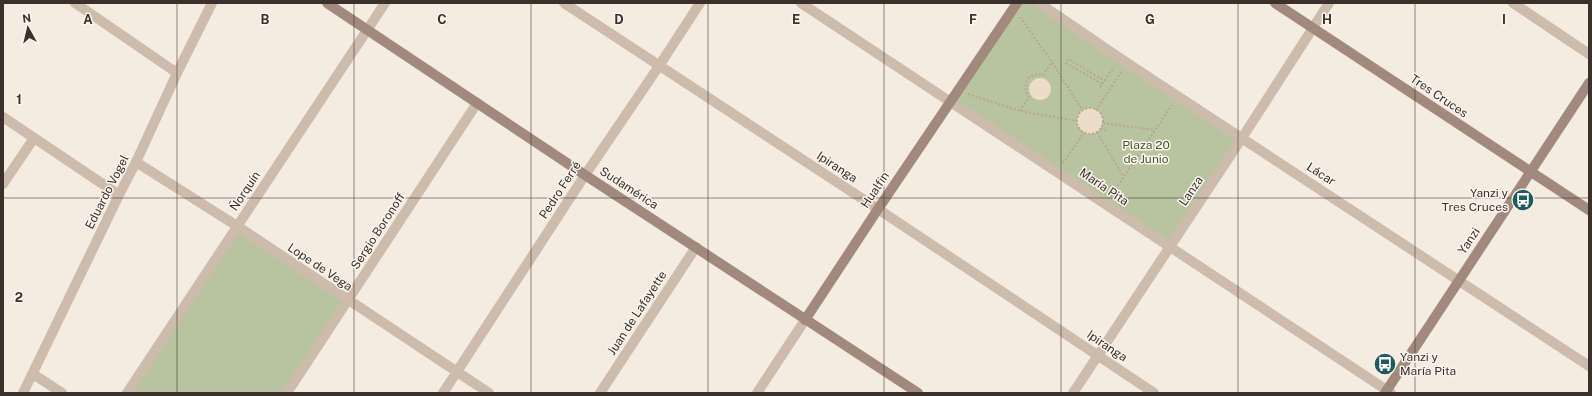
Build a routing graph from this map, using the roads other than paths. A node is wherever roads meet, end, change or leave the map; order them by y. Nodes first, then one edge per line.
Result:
1 (75, 3) edge
2 (212, 3) edge
3 (327, 3) edge
4 (385, 3) edge
5 (564, 3) edge
6 (700, 3) edge
7 (801, 3) edge
8 (1039, 3) edge
9 (1275, 3) edge
10 (1329, 3) edge
11 (1513, 3) edge
12 (1015, 5) edge
13 (1313, 28) junction
14 (367, 30) junction
15 (1589, 54) edge
16 (659, 66) junction
17 (177, 73) junction
18 (1589, 83) edge
19 (950, 103) junction
20 (477, 104) junction
21 (3, 117) edge
22 (34, 138) junction
23 (1242, 138) junction
24 (136, 162) junction
25 (1530, 172) junction
26 (585, 175) junction
27 (3, 184) edge
28 (119, 195) junction
29 (878, 209) junction
30 (1589, 210) edge
31 (237, 226) junction
32 (696, 247) junction
33 (1170, 247) junction
34 (1459, 280) junction
35 (348, 301) junction
36 (805, 320) junction
37 (1098, 356) junction
38 (1589, 366) edge
39 (457, 372) junction
40 (33, 374) junction
41 (1388, 392) edge
42 (23, 393) edge
43 (62, 393) edge
44 (127, 393) edge
45 (287, 393) edge
46 (443, 393) edge
47 (489, 393) edge
48 (600, 393) edge
49 (757, 393) edge
50 (918, 393) edge
51 (1073, 393) edge
52 (1154, 393) edge

1 - 17 street
2 - 17 street, Eduardo Vogel
3 - 14 street, Sudamérica
4 - 14 street, Ñorquín
5 - 16 street, Ipiranga
6 - 16 street, Pedro Ferré
7 - 19 street, María Pita
8 - 23 street, Lácar
9 - 13 street, Tres Cruces
10 - 13 street, Lanza
11 - 15 street
12 - 19 street, Hualfin
13 - 23 street, Lanza
13 - 25 street, Tres Cruces
14 - 20 street, Sudamérica
14 - 31 street, Ñorquín
16 - 26 street, Pedro Ferré
16 - 29 street, Ipiranga
17 - 24 street, Eduardo Vogel
18 - 25 street, Yanzi
19 - 29 street, Hualfin
19 - 33 street, María Pita
20 - 26 street, Sudamérica
20 - 35 street, Sergio Boronoff
21 - 22 street
22 - 27 street
22 - 28 street
23 - 33 street, Lanza
23 - 34 street, Lácar
24 - 28 street, Eduardo Vogel
24 - 31 street, Lope de Vega
25 - 30 street, Tres Cruces
25 - 34 street, Yanzi
26 - 32 street, Sudamérica
26 - 39 street, Pedro Ferré
28 - 40 street, Eduardo Vogel
29 - 36 street, Hualfin
29 - 37 street, Ipiranga
31 - 35 street, Lope de Vega
31 - 44 street, Ñorquín
32 - 36 street, Sudamérica
32 - 48 street, Juan de Lafayette
33 - 37 street, Lanza
33 - 41 street, María Pita
34 - 38 street, Lácar
34 - 41 street, Yanzi
35 - 39 street, Lope de Vega
35 - 45 street, Sergio Boronoff
36 - 49 street, Hualfin
36 - 50 street, Sudamérica
37 - 51 street, Lanza
37 - 52 street, Ipiranga
39 - 46 street, Pedro Ferré
39 - 47 street, Lope de Vega
40 - 42 street, Eduardo Vogel
40 - 43 street

